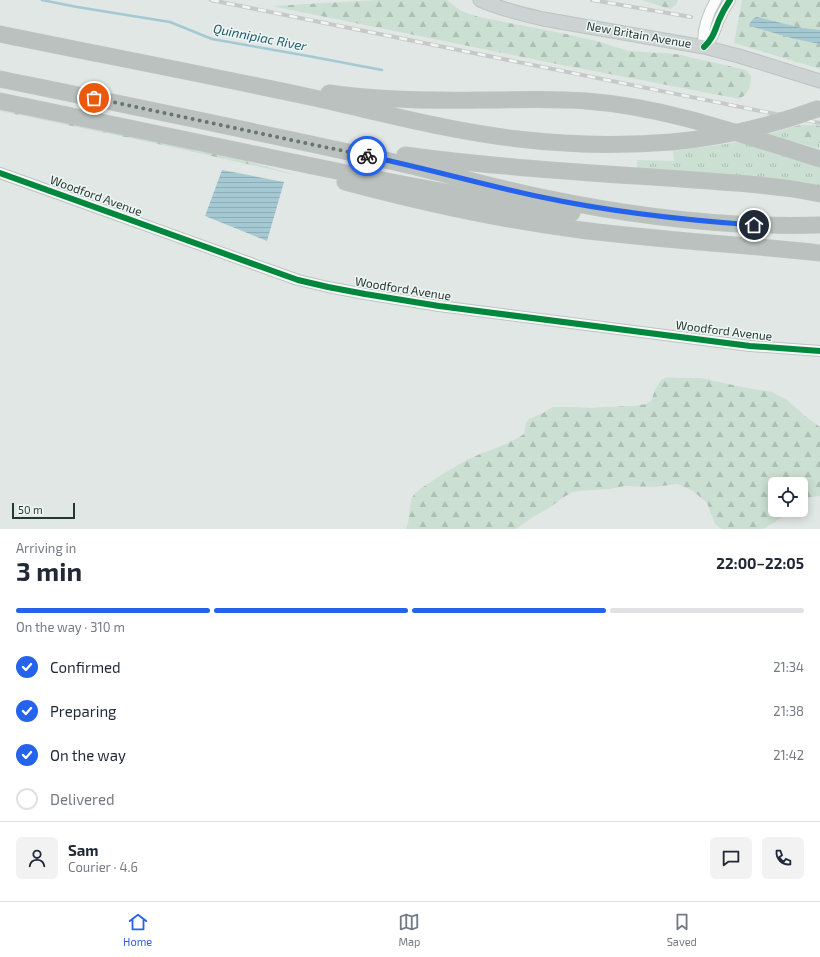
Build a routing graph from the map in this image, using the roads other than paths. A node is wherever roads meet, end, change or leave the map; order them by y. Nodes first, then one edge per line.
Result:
1 (480, 0) edge
2 (716, 0) edge
3 (730, 0) edge
4 (0, 34) edge
5 (704, 47) junction
6 (0, 79) edge
7 (227, 80) junction
8 (820, 81) edge
9 (0, 101) edge
10 (820, 108) edge
11 (250, 131) junction
12 (249, 153) junction
13 (820, 159) edge
14 (0, 173) edge
15 (820, 194) edge
16 (701, 221) junction
17 (820, 225) edge
18 (820, 253) edge
19 (820, 351) edge

1 - 5 main road, New Britain Avenue
2 - 5 street
3 - 5 street
4 - 7 highway
5 - 8 main road, New Britain Avenue
6 - 11 highway
7 - 10 highway, bridge
7 - 13 highway
9 - 12 highway
11 - 15 highway
11 - 16 highway
12 - 16 highway
12 - 18 highway
14 - 19 street, Woodford Avenue
16 - 17 highway

